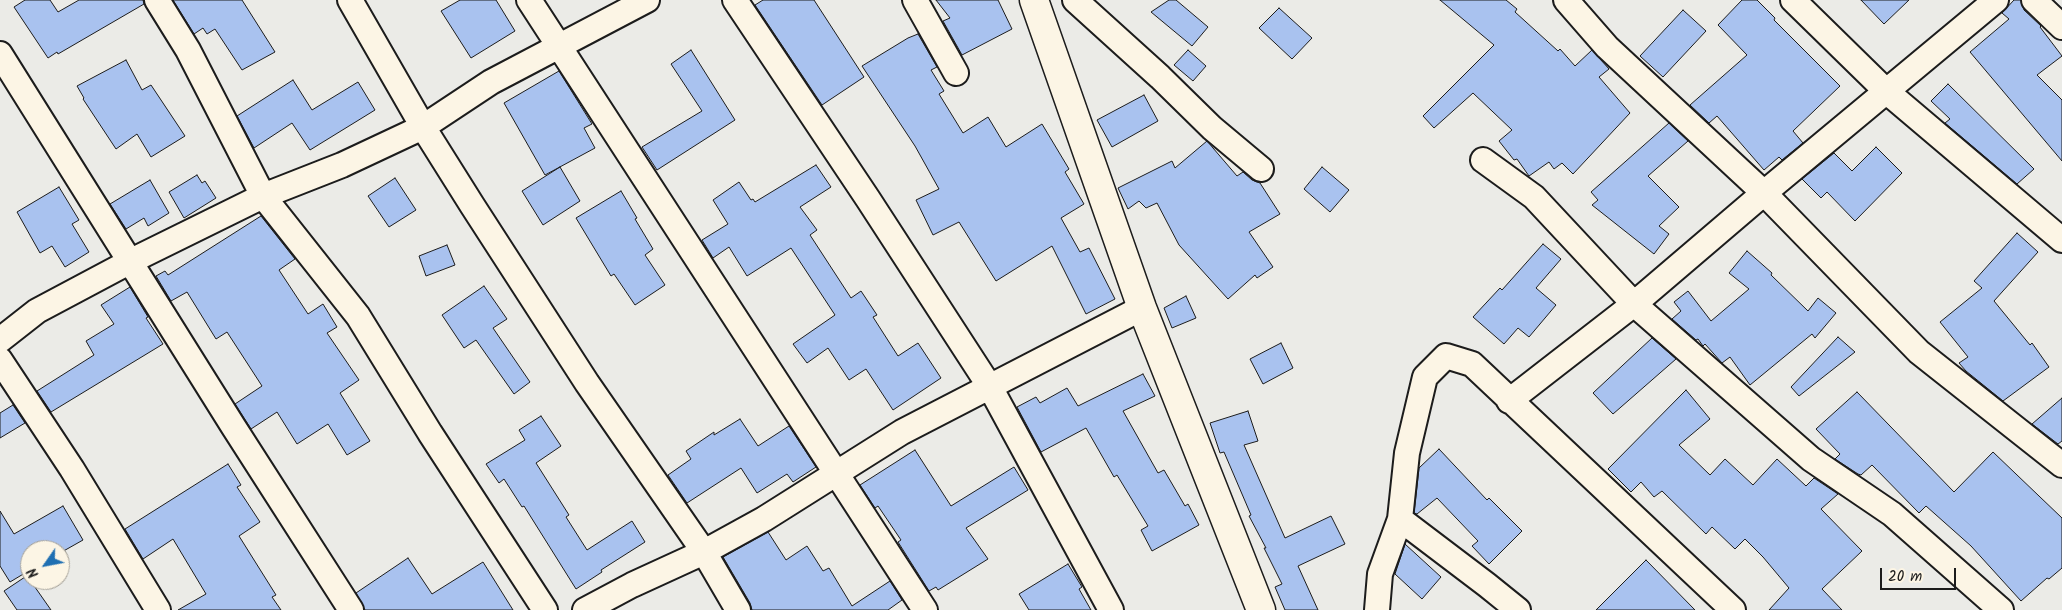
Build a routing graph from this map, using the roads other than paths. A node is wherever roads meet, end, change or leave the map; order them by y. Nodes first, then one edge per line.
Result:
1 (157, 0) edge
2 (350, 0) edge
3 (529, 0) edge
4 (647, 0) edge
5 (735, 0) edge
6 (915, 0) edge
7 (1034, 0) edge
8 (1075, 0) edge
9 (1566, 0) edge
10 (1793, 0) edge
11 (1996, 0) edge
12 (2034, 0) edge
13 (2062, 27) edge
14 (560, 47) junction
15 (0, 54) edge
16 (956, 73) dead end
17 (1886, 91) junction
18 (424, 127) junction
19 (1483, 160) dead end
20 (1261, 169) dead end
21 (1764, 193) junction
22 (263, 196) junction
23 (2062, 240) edge
24 (131, 261) junction
25 (1634, 304) junction
26 (1142, 308) junction
27 (0, 340) edge
28 (0, 360) edge
29 (990, 387) junction
30 (1509, 401) junction
31 (2062, 465) edge
32 (835, 474) junction
33 (1400, 519) junction
34 (704, 552) junction
35 (158, 610) edge
36 (351, 610) edge
37 (545, 610) edge
38 (585, 610) edge
39 (738, 610) edge
40 (925, 610) edge
41 (1111, 610) edge
42 (1261, 610) edge
43 (1377, 610) edge
44 (1518, 610) edge
45 (1733, 610) edge
46 (2001, 610) edge

1 - 22 street
2 - 18 street
3 - 14 street
4 - 14 street
5 - 29 street
6 - 16 street
7 - 26 street
8 - 20 street
9 - 21 street
10 - 17 street
11 - 17 street
12 - 13 street
14 - 18 street
14 - 32 street
15 - 24 street
17 - 21 street
17 - 23 street
18 - 22 street
18 - 34 street
19 - 25 street
21 - 25 street
21 - 31 street
22 - 24 street
22 - 37 street
24 - 27 street
24 - 36 street
25 - 30 street
25 - 46 street
26 - 29 street
26 - 42 street
28 - 35 street
29 - 32 street
29 - 41 street
30 - 33 street
30 - 45 street
32 - 34 street
32 - 40 street
33 - 43 street
33 - 44 street
34 - 38 street
34 - 39 street

